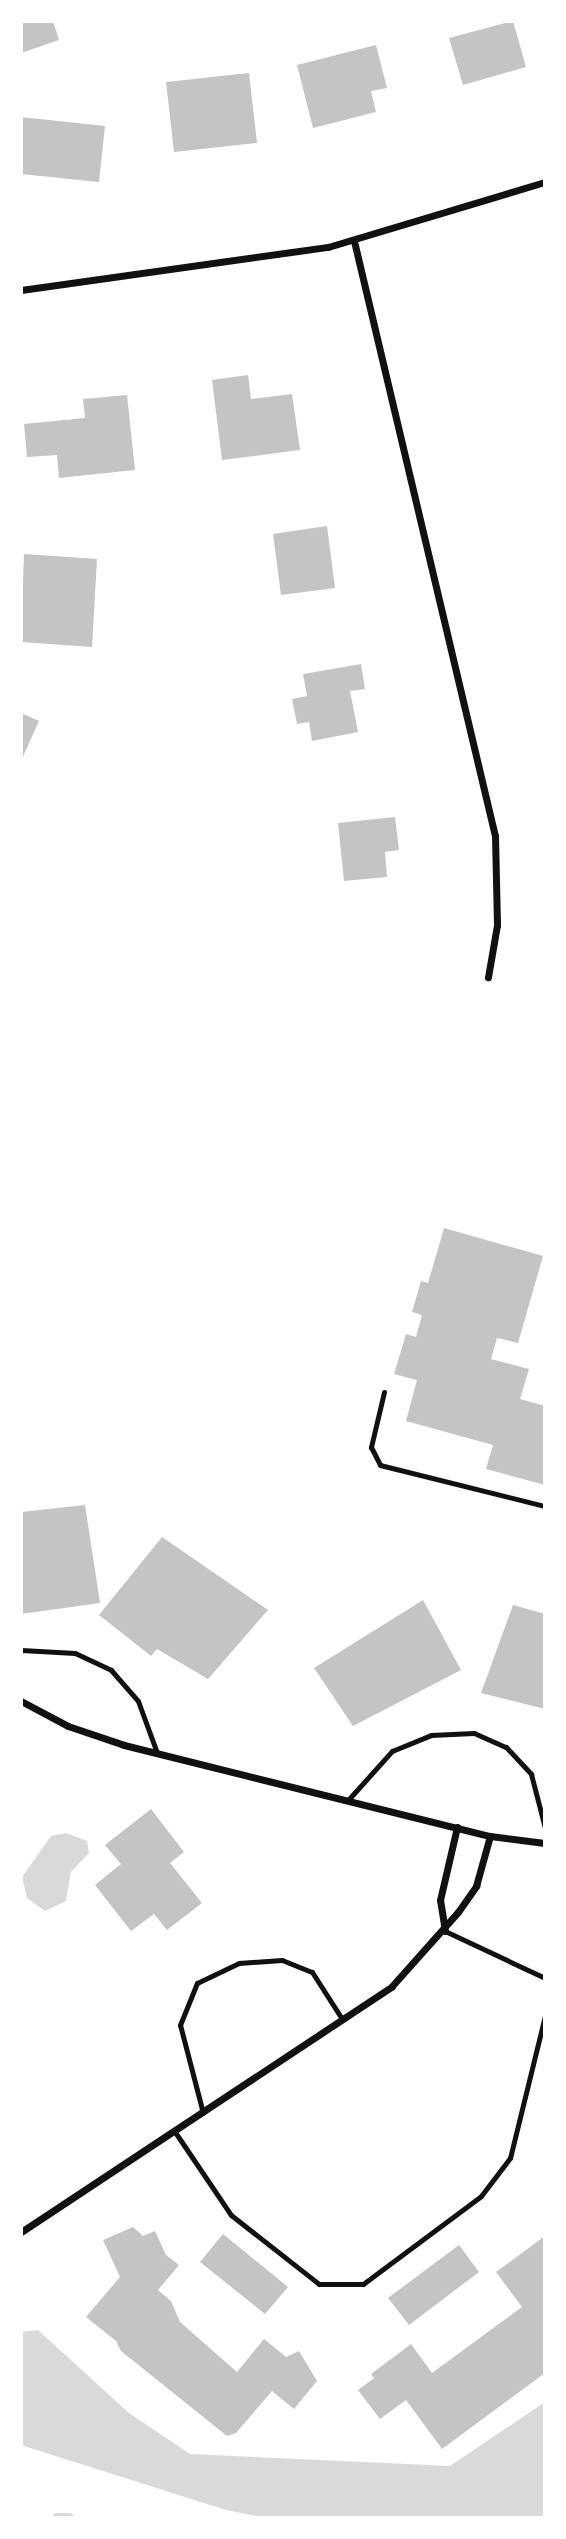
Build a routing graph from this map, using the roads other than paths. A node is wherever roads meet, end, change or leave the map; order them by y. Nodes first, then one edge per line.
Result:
1 (545, 182) edge
2 (354, 241) junction
3 (21, 290) edge
4 (488, 977) dead end
5 (384, 1392) dead end
6 (545, 1506) edge
7 (21, 1650) edge
8 (21, 1701) edge
9 (157, 1753) junction
10 (348, 1800) junction
11 (457, 1827) junction
12 (545, 1828) edge
13 (490, 1836) junction
14 (545, 1843) edge
15 (445, 1931) junction
16 (545, 1978) edge
17 (545, 2015) edge
18 (342, 2019) junction
19 (203, 2113) junction
20 (175, 2132) junction
21 (21, 2232) edge

1 - 2 street
2 - 3 street
2 - 4 street
5 - 6 lane
7 - 9 lane
8 - 9 street
9 - 10 street
10 - 11 street
10 - 12 lane
11 - 13 street
11 - 15 street
13 - 14 street
13 - 15 street
15 - 16 lane
15 - 18 street
17 - 20 lane
18 - 19 street
18 - 19 lane
19 - 20 street
20 - 21 street

